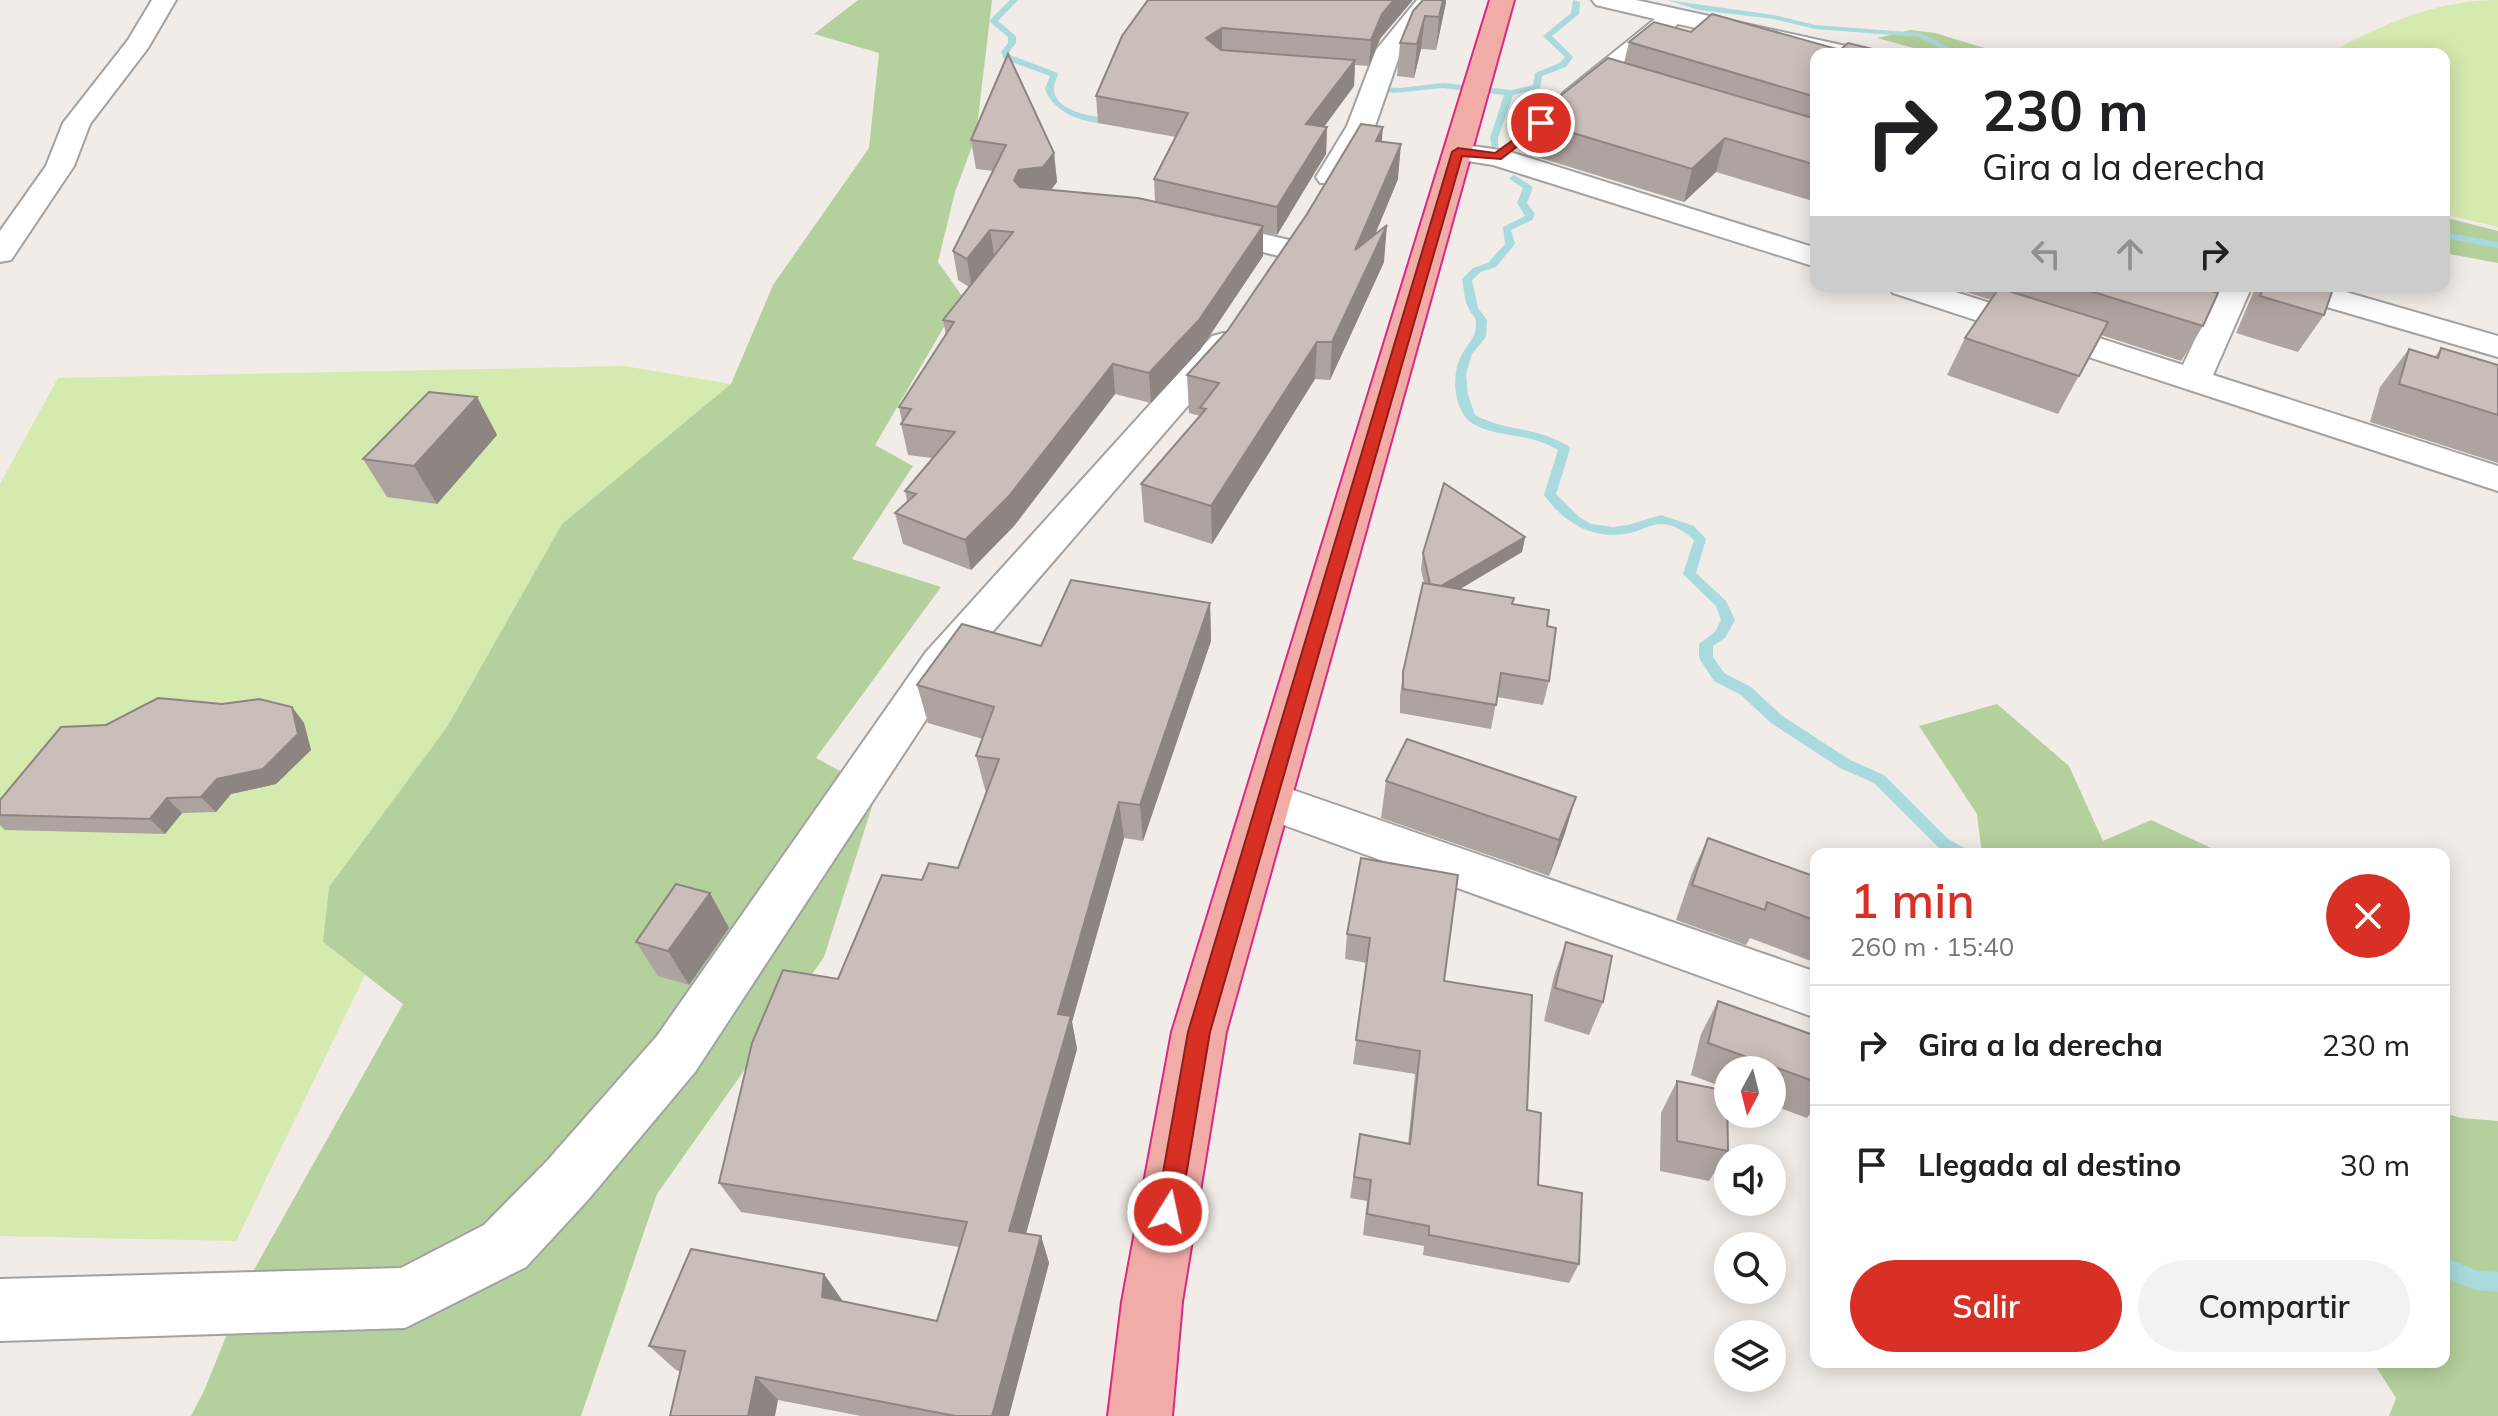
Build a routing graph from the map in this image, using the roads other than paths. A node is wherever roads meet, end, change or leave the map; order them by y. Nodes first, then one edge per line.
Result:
1 (164, 0) edge
2 (1430, 0) edge
3 (1502, 0) edge
4 (1604, 0) edge
5 (1674, 16) junction
6 (1819, 48) edge
7 (1599, 78) junction
8 (1628, 87) edge
9 (1548, 118) edge
10 (1522, 137) dead end
11 (1477, 154) junction
12 (1183, 223) edge
13 (0, 253) edge
14 (1810, 256) edge
15 (1923, 292) edge
16 (2233, 292) edge
17 (2310, 292) edge
18 (1238, 322) edge
19 (2498, 347) edge
20 (2194, 378) junction
21 (2498, 479) edge
22 (1267, 800) junction
23 (1810, 993) edge
24 (0, 1310) edge
25 (1140, 1416) edge

1 - 13 street
2 - 12 street
3 - 11 highway
4 - 5 street
5 - 6 street
5 - 7 street
7 - 8 street
7 - 9 street
10 - 11 street
11 - 14 street
11 - 22 highway
15 - 20 street
16 - 20 street
17 - 19 street
18 - 24 street
20 - 21 street
22 - 23 street
22 - 25 highway

